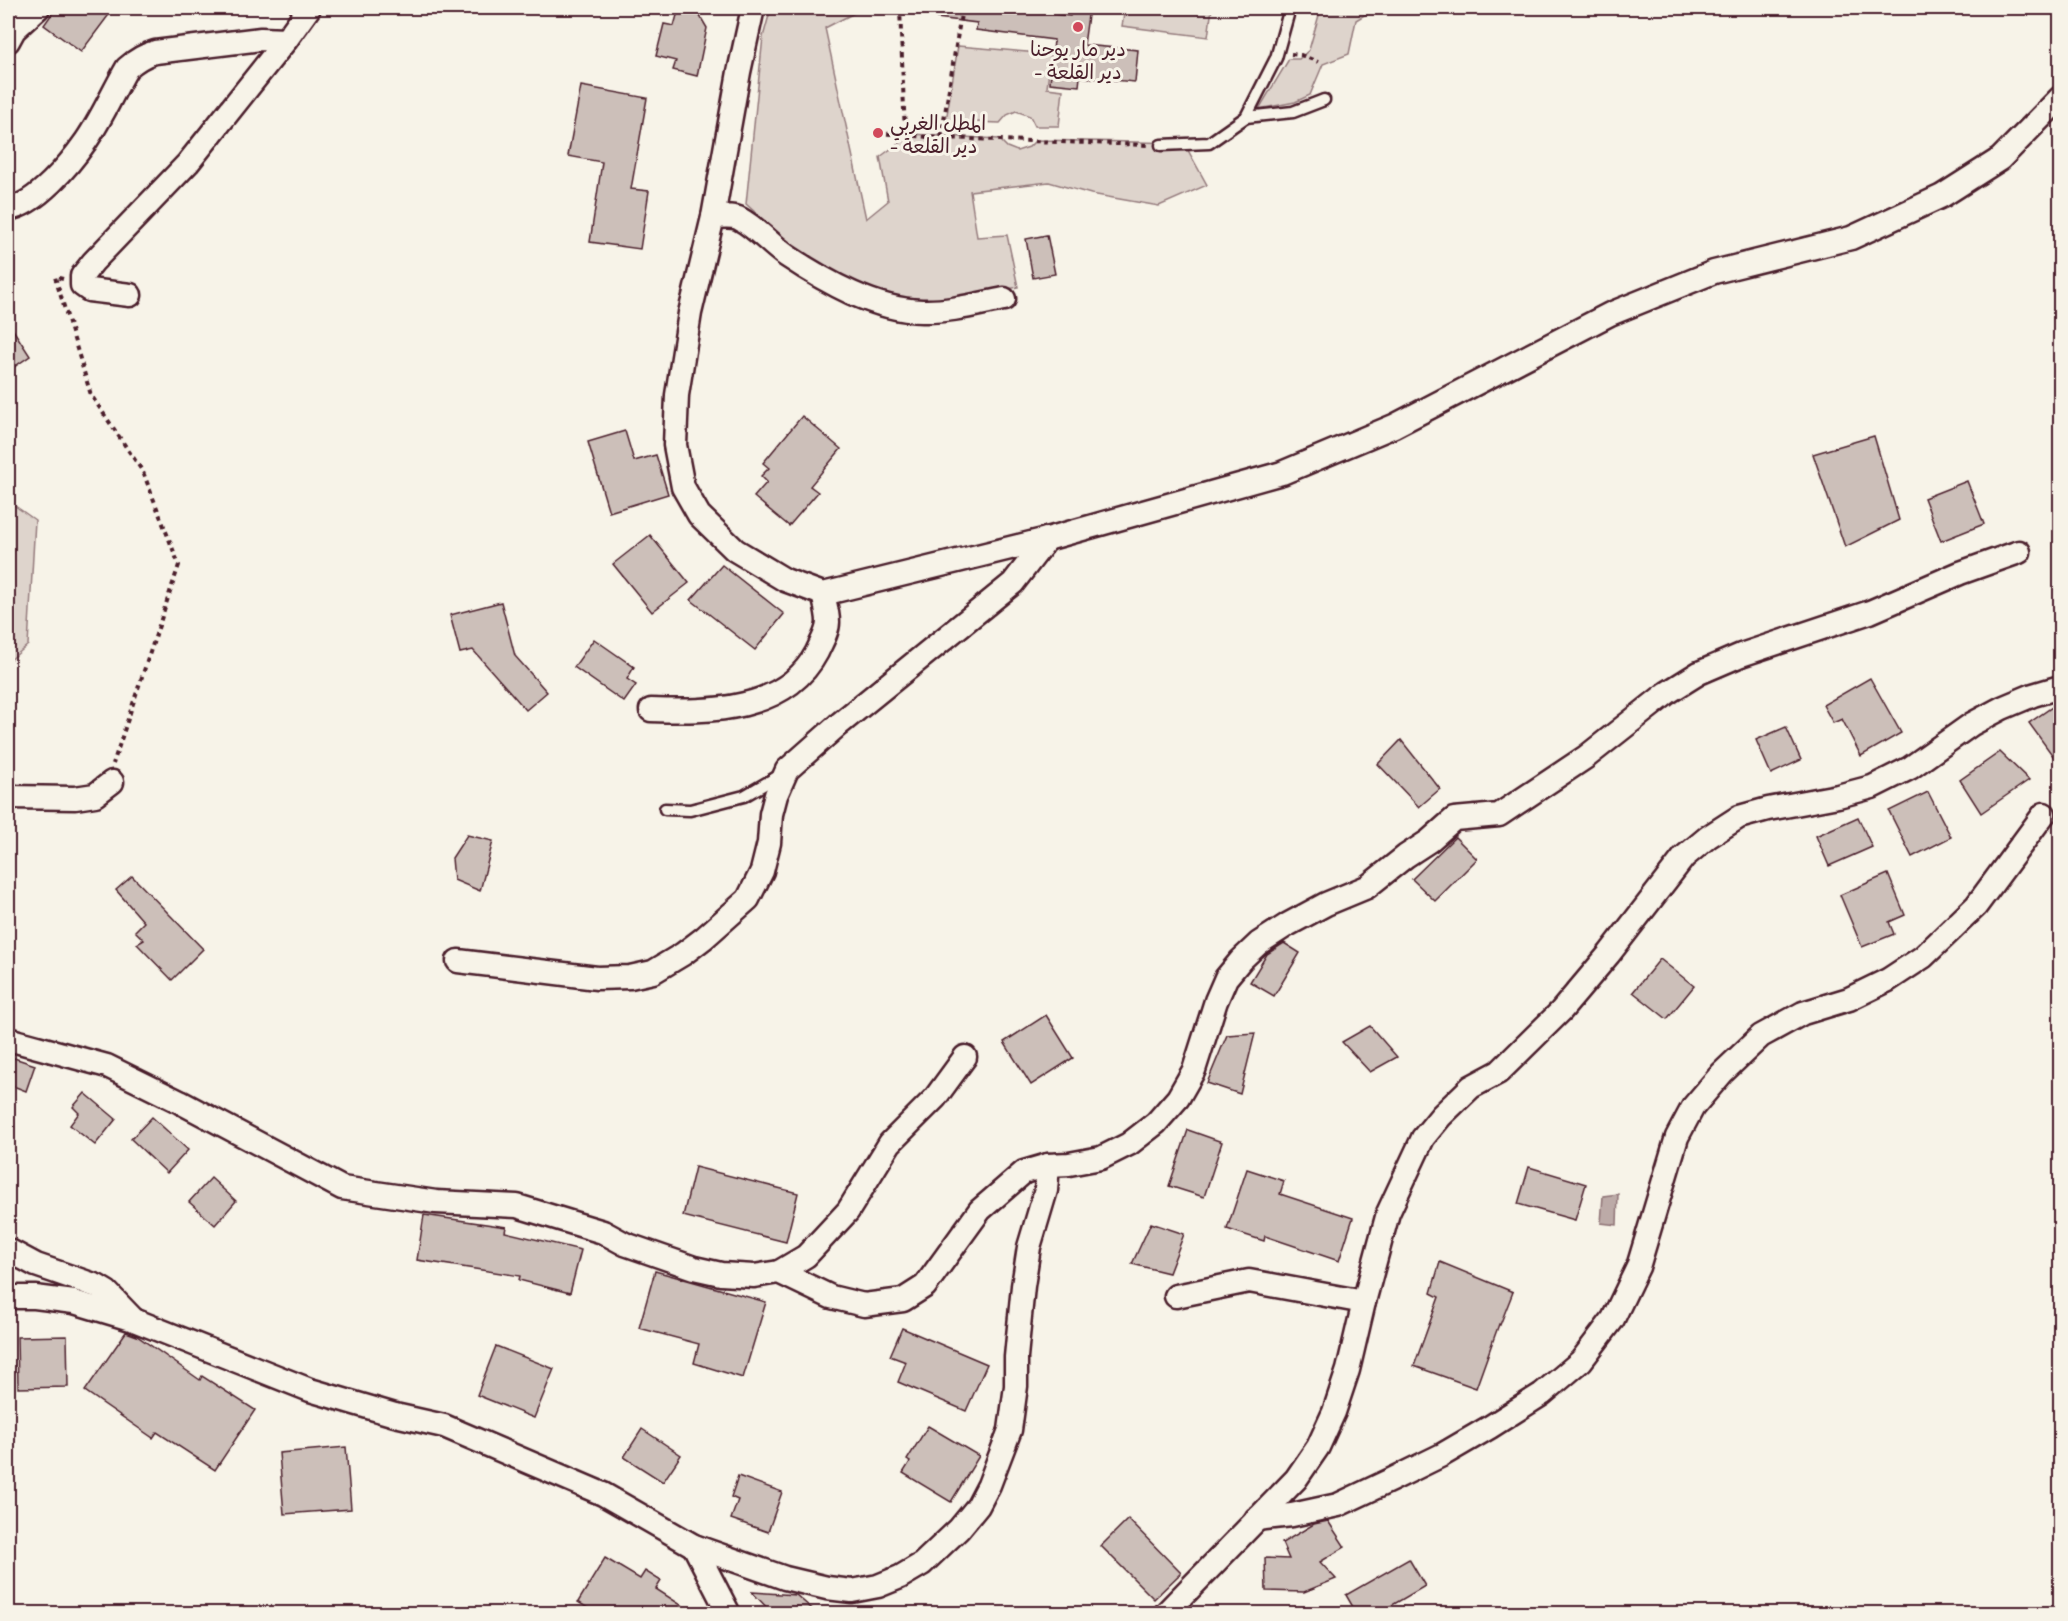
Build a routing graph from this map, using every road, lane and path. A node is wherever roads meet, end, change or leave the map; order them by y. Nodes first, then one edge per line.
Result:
1 (38, 8) edge
2 (309, 8) edge
3 (753, 8) edge
4 (900, 8) edge
5 (962, 8) edge
6 (1290, 8) edge
7 (286, 40) junction
8 (8, 41) edge
9 (1301, 55) dead end
10 (1318, 62) dead end
11 (2061, 98) edge
12 (1324, 100) dead end
13 (1246, 117) junction
14 (878, 133) dead end
15 (905, 135) junction
16 (941, 138) junction
17 (1156, 145) joint
18 (8, 209) edge
19 (713, 217) junction
20 (82, 285) junction
21 (130, 295) dead end
22 (1004, 299) dead end
23 (1047, 539) junction
24 (2019, 552) dead end
25 (823, 594) junction
26 (2061, 687) edge
27 (651, 710) dead end
28 (787, 770) junction
29 (109, 785) joint
30 (8, 797) edge
31 (665, 809) dead end
32 (2044, 814) dead end
33 (458, 961) dead end
34 (8, 1039) edge
35 (965, 1058) dead end
36 (1048, 1165) junction
37 (8, 1250) edge
38 (779, 1272) junction
39 (1176, 1296) dead end
40 (8, 1297) edge
41 (1364, 1302) junction
42 (134, 1320) junction
43 (1256, 1519) junction
44 (694, 1546) junction
45 (729, 1614) edge
46 (1165, 1614) edge

1 - 8 street
2 - 7 street
3 - 19 street
4 - 15 path
5 - 16 path
6 - 13 lane
7 - 18 street
7 - 20 street
9 - 10 path
11 - 23 street
12 - 13 lane
13 - 17 lane
14 - 15 path
15 - 16 path
16 - 17 path
19 - 22 street
19 - 25 street
20 - 21 street
20 - 29 path
23 - 25 street
23 - 28 street
24 - 36 street
25 - 27 street
26 - 41 street
28 - 31 lane
28 - 33 street
29 - 30 street
32 - 43 street
34 - 38 street
35 - 38 street
36 - 38 street
36 - 44 street
37 - 42 street
39 - 41 street
40 - 42 street
41 - 43 street
42 - 44 street
43 - 46 street
44 - 45 street

